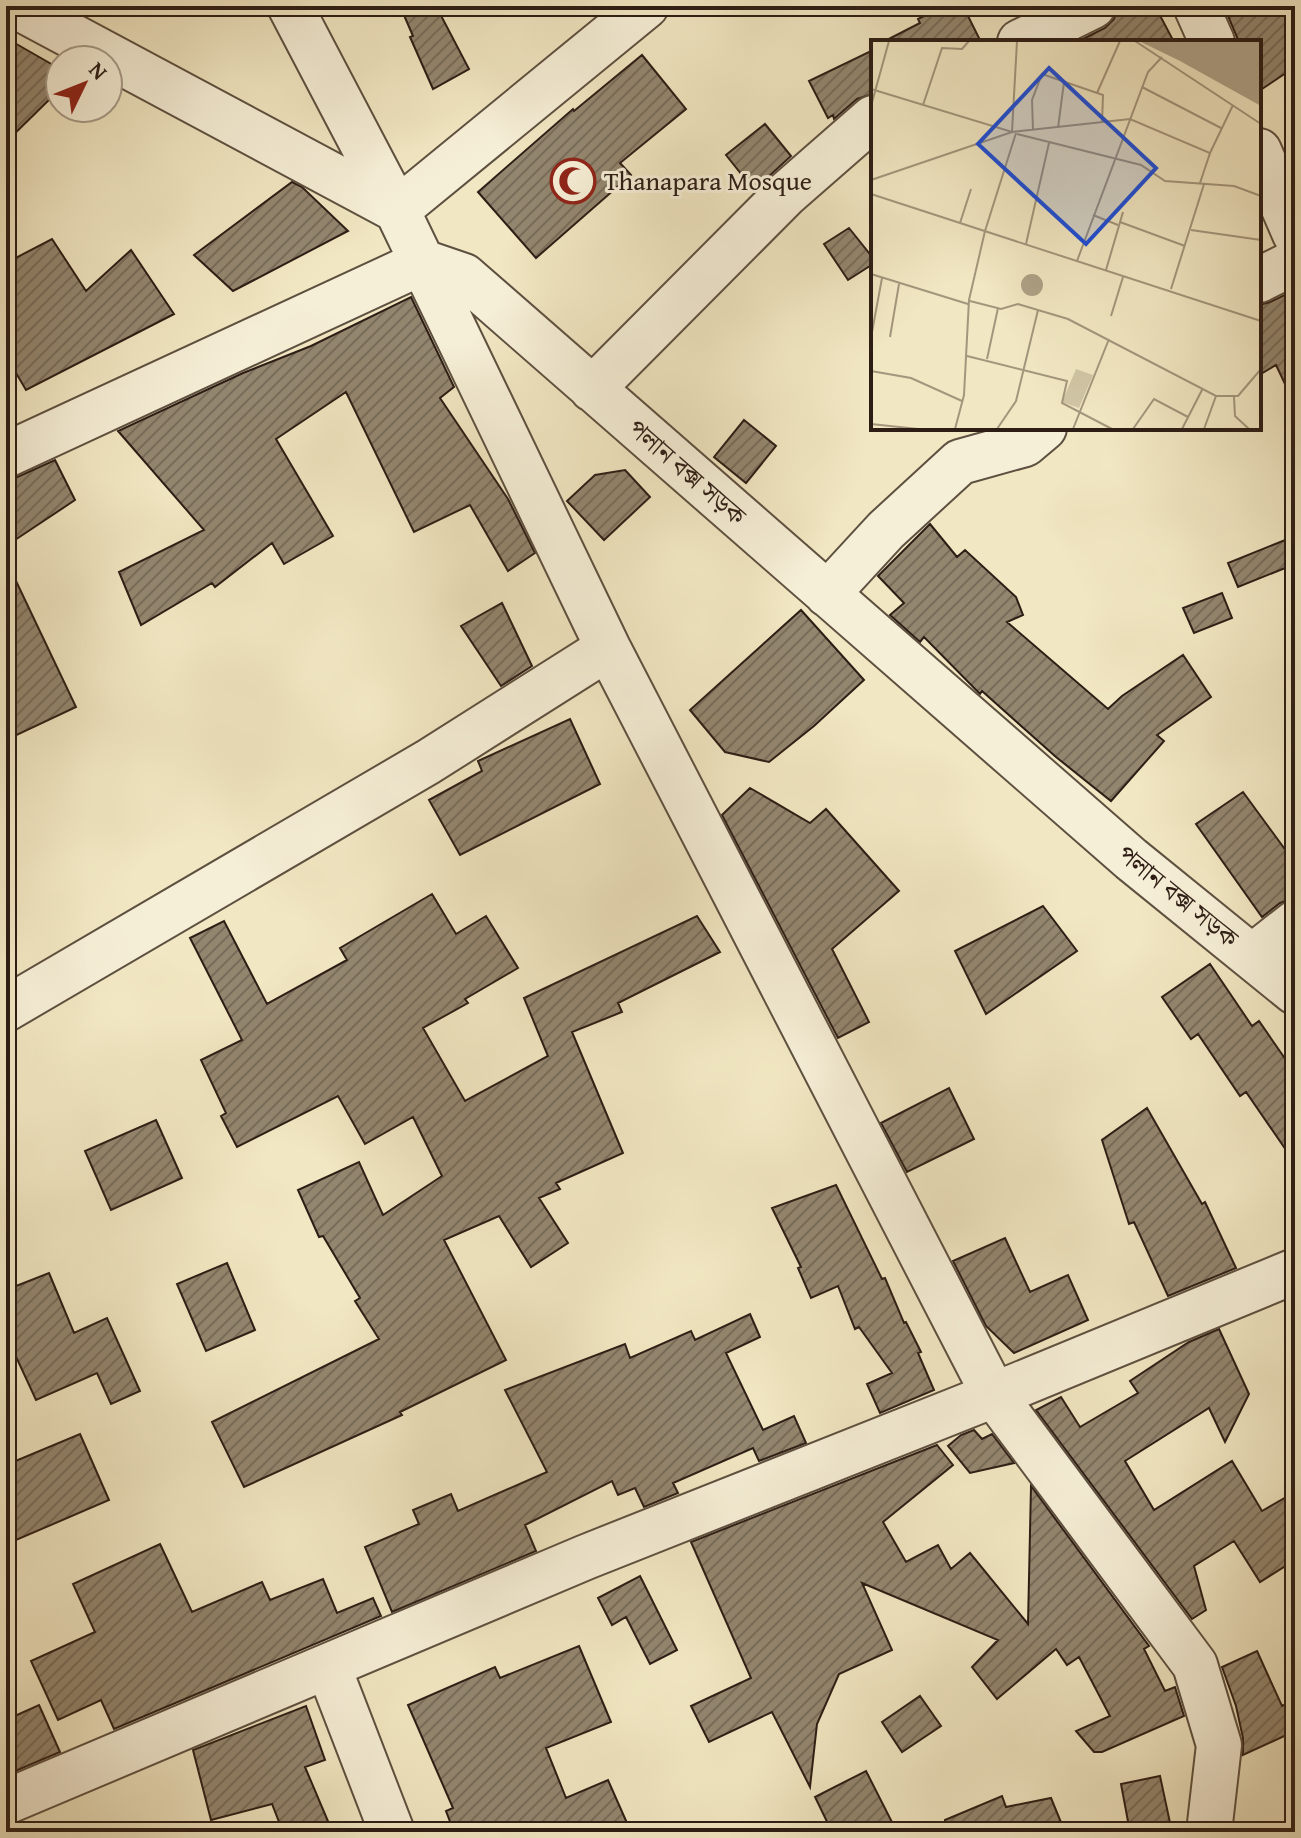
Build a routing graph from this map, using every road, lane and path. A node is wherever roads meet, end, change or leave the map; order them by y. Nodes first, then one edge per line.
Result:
1 (16, 6) edge
2 (290, 6) edge
3 (646, 6) edge
4 (1093, 6) edge
5 (1196, 6) edge
6 (1024, 40) edge
7 (1211, 40) edge
8 (871, 120) edge
9 (1261, 156) edge
10 (397, 210) junction
11 (1295, 234) edge
12 (423, 262) junction
13 (1295, 262) edge
14 (1261, 279) edge
15 (592, 389) junction
16 (1042, 430) edge
17 (6, 455) edge
18 (827, 594) junction
19 (608, 648) junction
20 (1295, 923) edge
21 (1253, 956) junction
22 (1295, 992) edge
23 (6, 1009) edge
24 (1295, 1271) edge
25 (994, 1395) junction
26 (328, 1666) junction
27 (6, 1802) edge
28 (392, 1832) edge
29 (1209, 1832) edge

1 - 10 street
2 - 10 street
3 - 10 street
4 - 6 street
5 - 7 street
8 - 15 street
9 - 11 street
10 - 12 street
12 - 15 street, পলান বক্স সড়ক
12 - 17 street
12 - 19 street
13 - 14 street
15 - 18 street, পলান বক্স সড়ক
16 - 18 street
18 - 21 street, পলান বক্স সড়ক
19 - 23 street
19 - 25 street
20 - 21 street
21 - 22 street, পলান বক্স সড়ক
24 - 25 street
25 - 26 street
25 - 29 street
26 - 27 street
26 - 28 street

